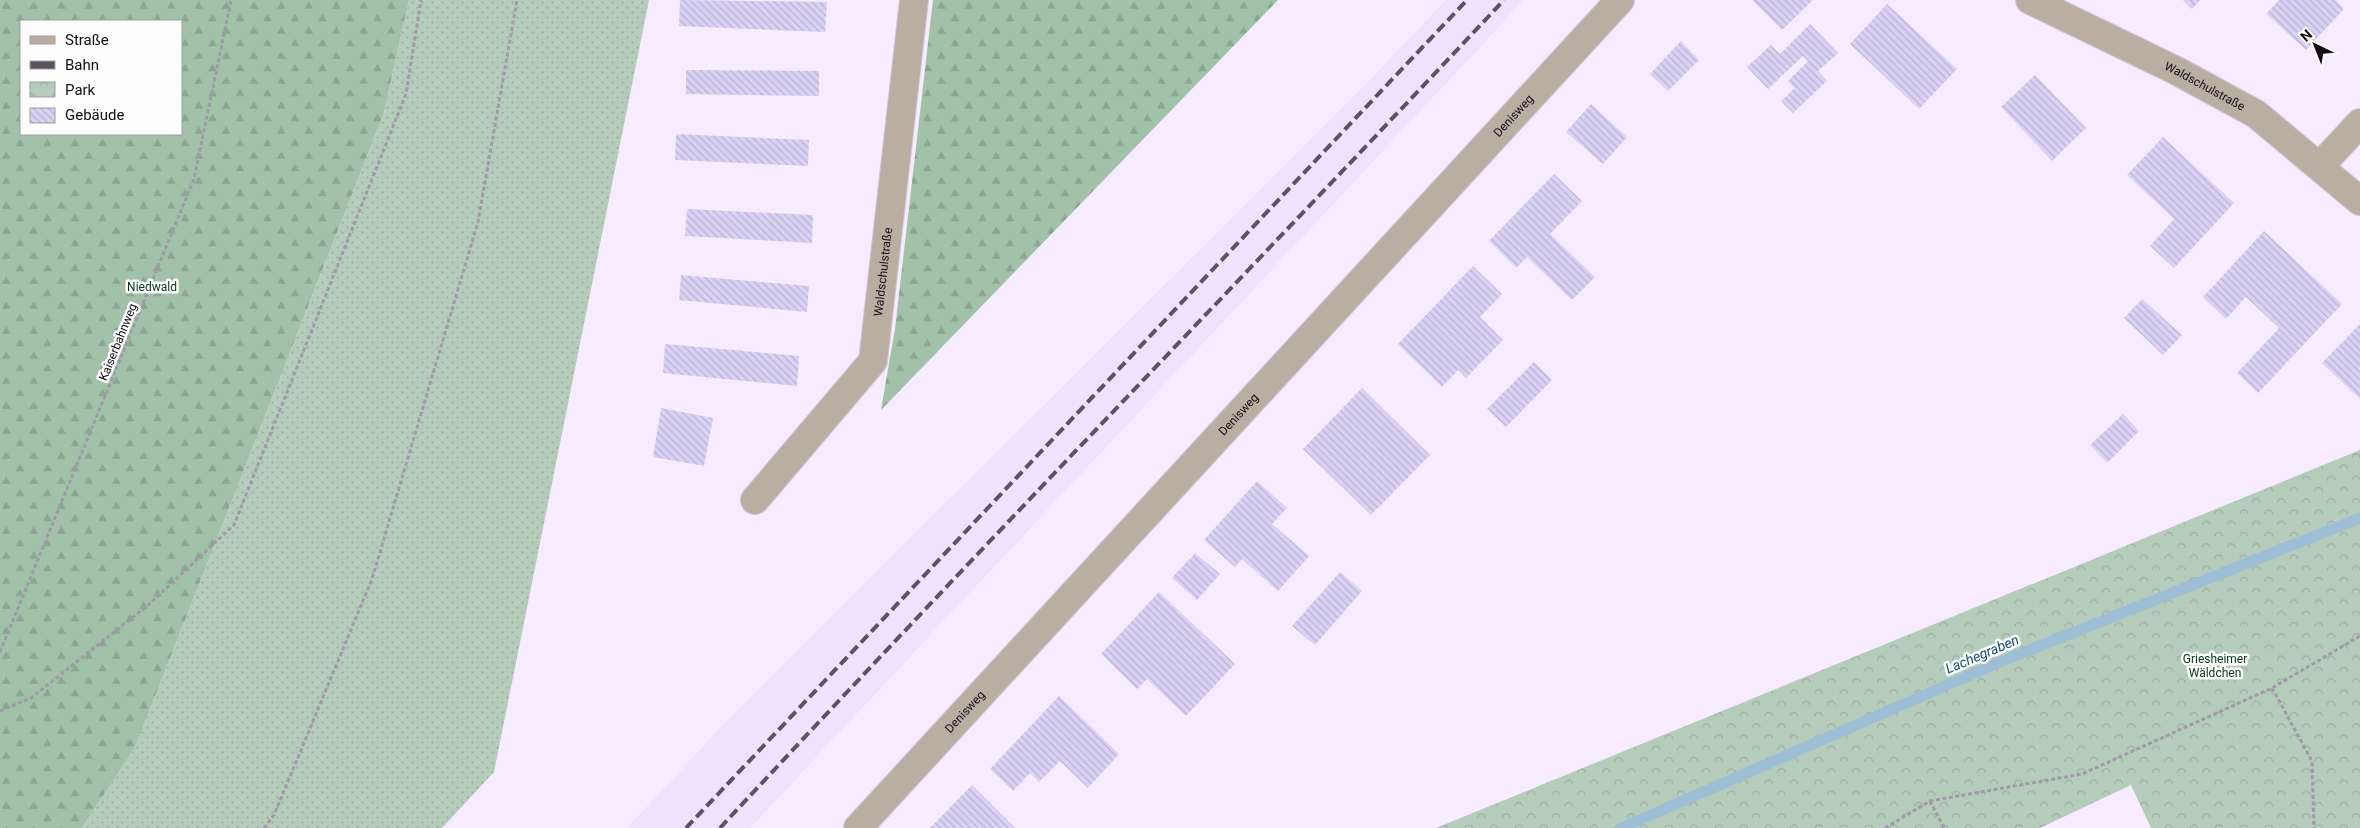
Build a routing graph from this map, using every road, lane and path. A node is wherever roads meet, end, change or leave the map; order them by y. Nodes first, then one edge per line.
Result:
1 (231, 0) edge
2 (420, 0) edge
3 (517, 0) edge
4 (914, 0) edge
5 (1620, 0) edge
6 (2030, 0) edge
7 (2360, 123) edge
8 (2320, 166) junction
9 (2360, 202) edge
10 (755, 500) dead end
11 (2360, 636) edge
12 (0, 652) edge
13 (2272, 688) junction
14 (0, 711) edge
15 (1930, 801) junction
16 (264, 828) edge
17 (858, 828) edge
18 (1885, 828) edge
19 (1944, 828) edge
20 (2314, 828) edge

1 - 12 path, Kaiserbahnweg
2 - 14 path
3 - 16 path
4 - 10 street, Waldschulstraße
5 - 17 street, Denisweg
6 - 8 street, Waldschulstraße
7 - 8 street
8 - 9 street, Waldschulstraße
11 - 13 path
13 - 15 path
13 - 20 path
15 - 18 path
15 - 19 path

